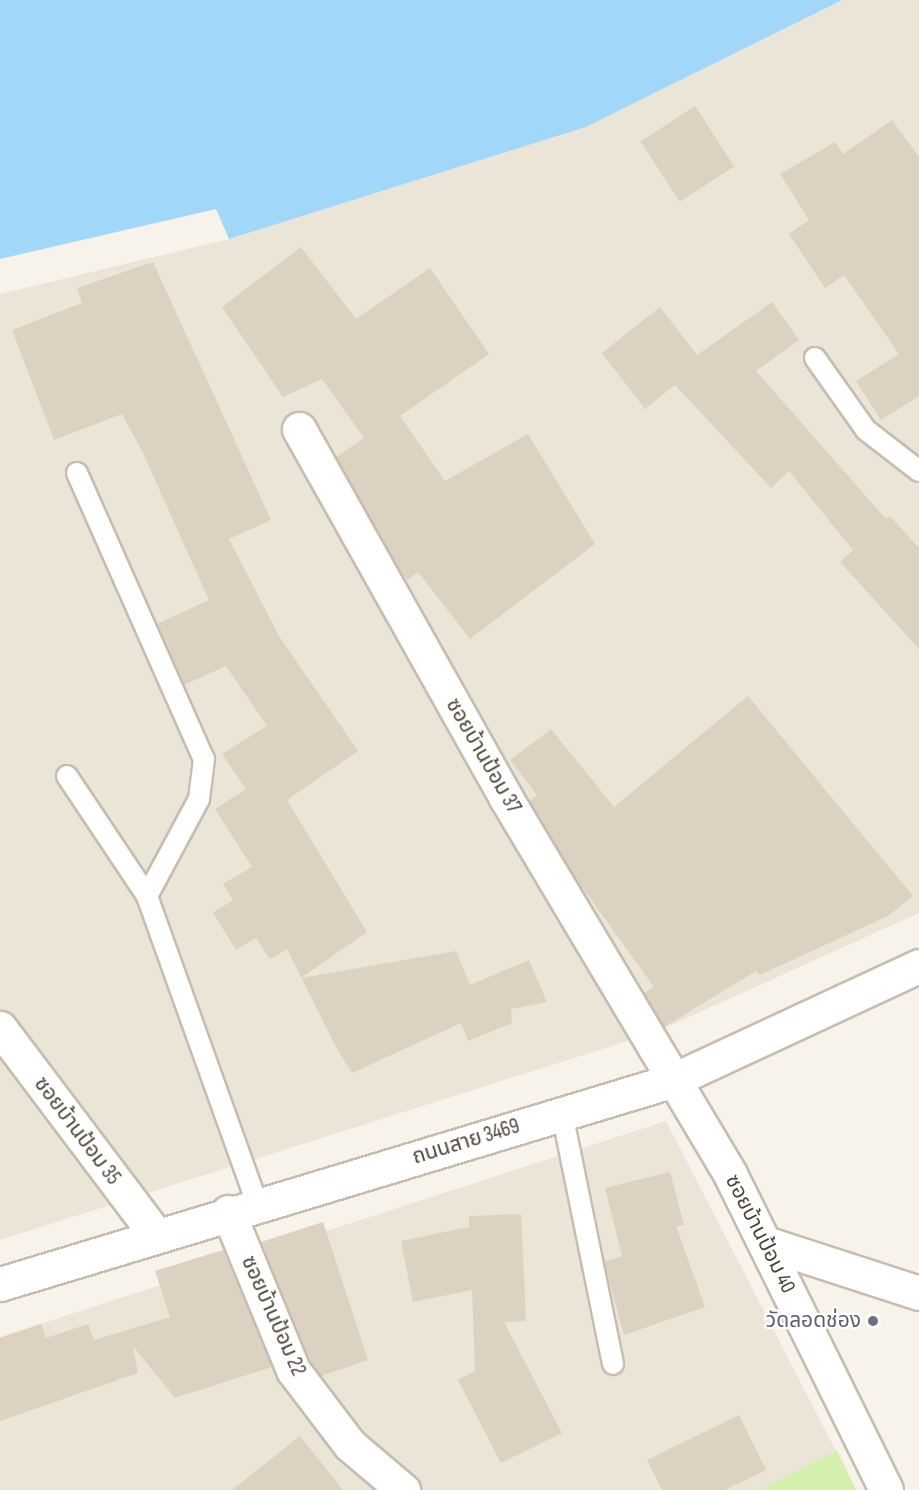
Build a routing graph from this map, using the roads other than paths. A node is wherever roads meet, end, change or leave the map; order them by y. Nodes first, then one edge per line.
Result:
1 (815, 358) dead end
2 (299, 429) dead end
3 (919, 471) edge
4 (77, 472) dead end
5 (67, 777) dead end
6 (147, 896) junction
7 (919, 966) edge
8 (0, 1028) edge
9 (671, 1081) junction
10 (562, 1113) junction
11 (243, 1208) junction
12 (155, 1234) junction
13 (765, 1243) junction
14 (0, 1284) edge
15 (919, 1293) edge
16 (613, 1364) dead end
17 (403, 1490) edge
18 (886, 1490) edge

1 - 3 lane
2 - 9 street, ซอยบ้านป้อม 37
4 - 6 lane
5 - 6 lane
6 - 11 lane
7 - 9 street, ถนนสาย 3469
8 - 12 street, ซอยบ้านป้อม 35
9 - 10 street, ถนนสาย 3469
9 - 13 street, ซอยบ้านป้อม 40
10 - 11 street, ถนนสาย 3469
10 - 16 lane
11 - 12 street, ถนนสาย 3469
11 - 17 street, ซอยบ้านป้อม 22
12 - 14 street, ถนนสาย 3469
13 - 15 street
13 - 18 street, ซอยบ้านป้อม 40

